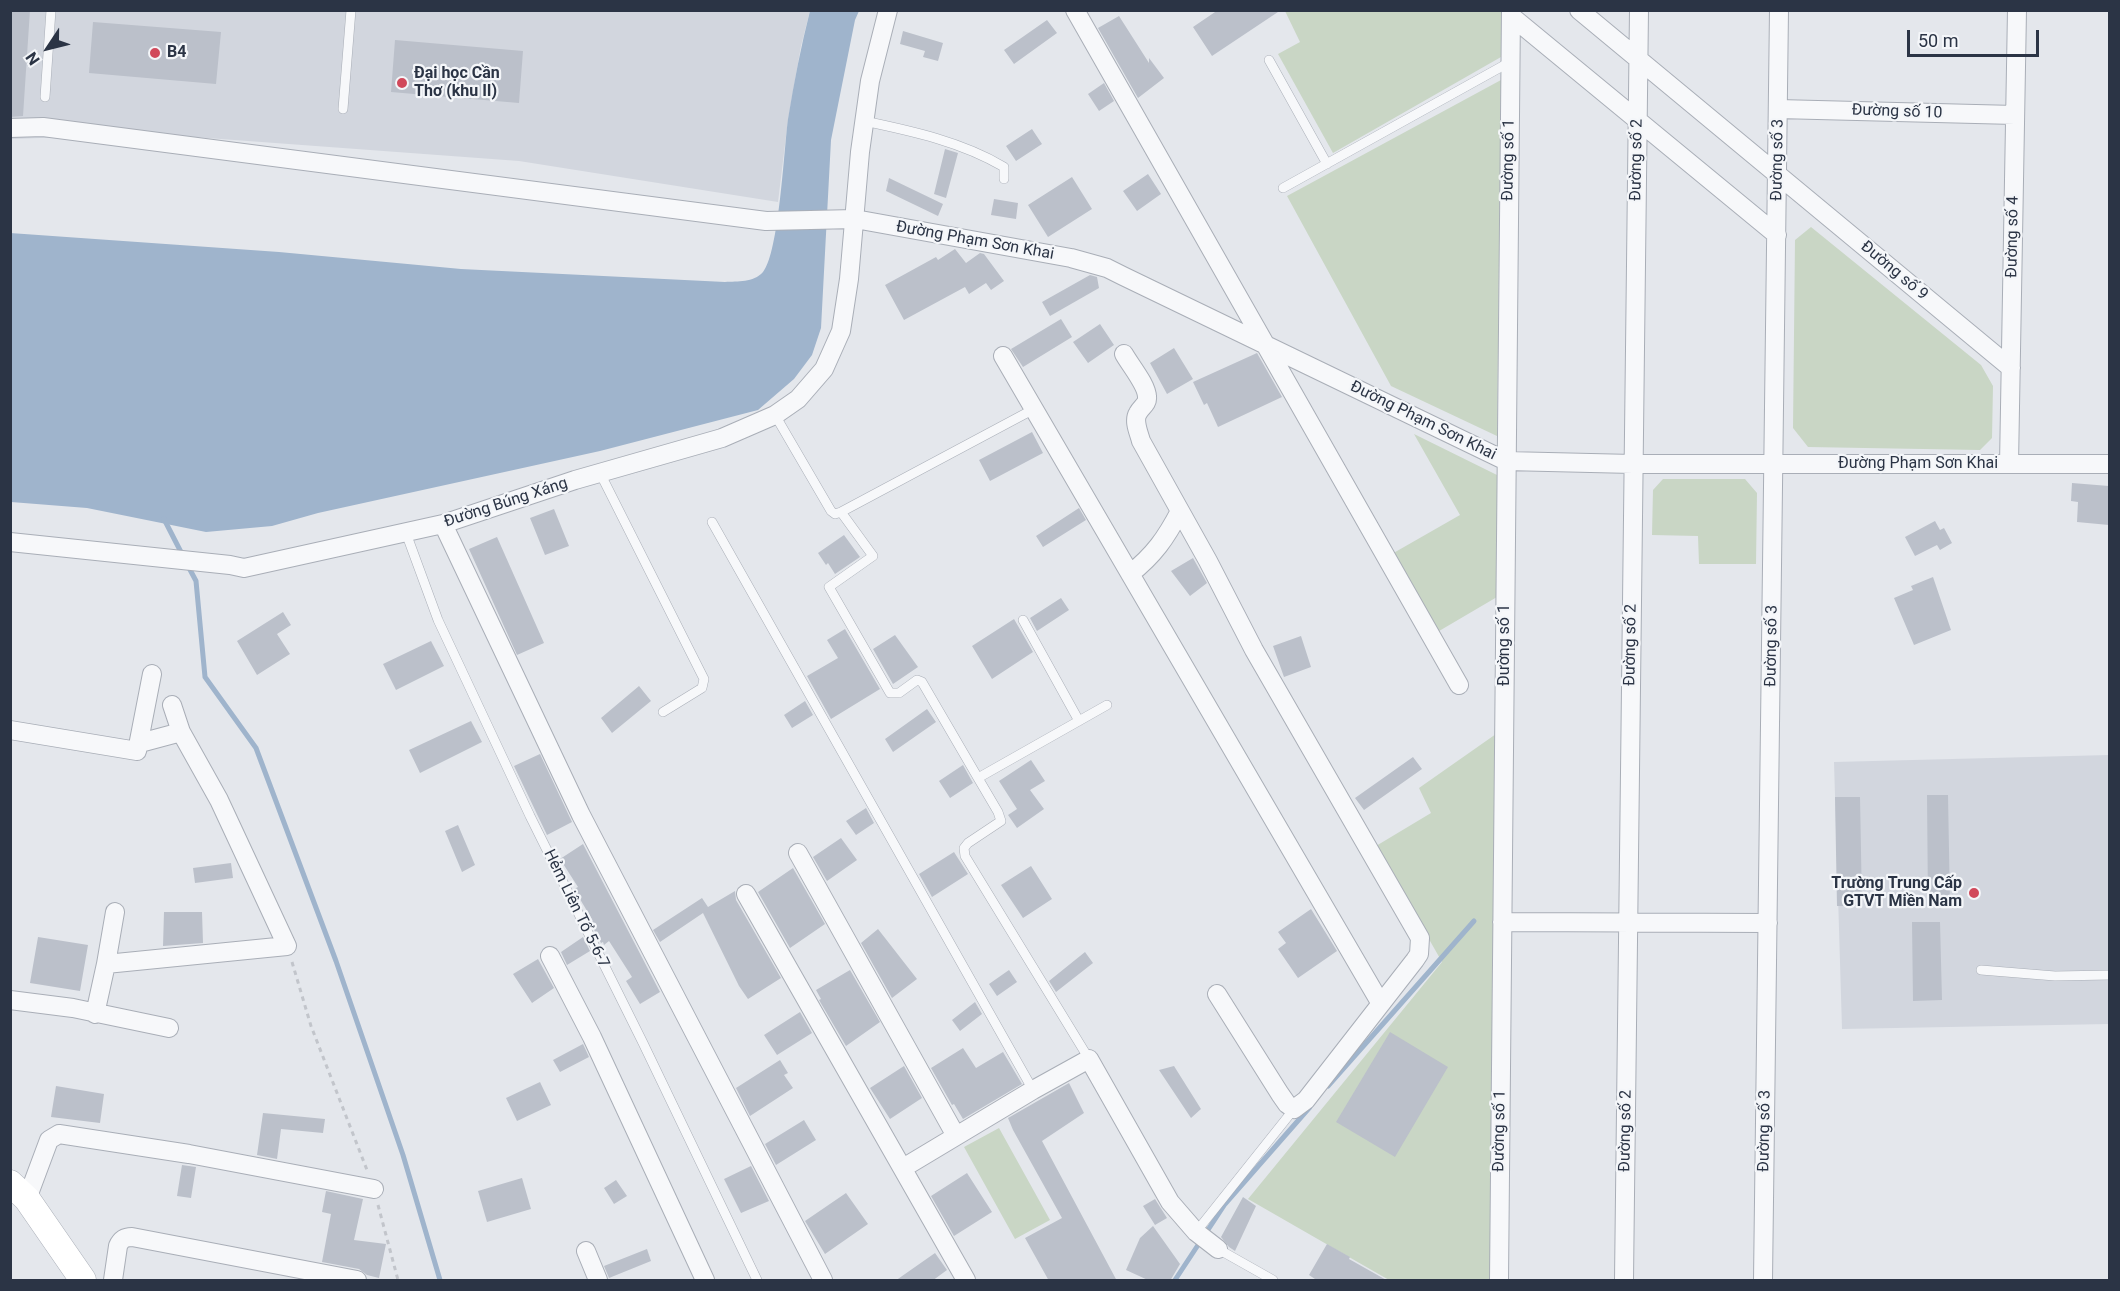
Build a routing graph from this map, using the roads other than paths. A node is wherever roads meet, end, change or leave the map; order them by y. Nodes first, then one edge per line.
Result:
1 (51, 10) edge
2 (351, 10) edge
3 (888, 10) edge
4 (1075, 10) edge
5 (1580, 10) edge
6 (1639, 10) edge
7 (1779, 10) edge
8 (2017, 10) edge
9 (1511, 13) edge
10 (1269, 60) dead end
11 (1639, 60) junction
12 (1510, 62) junction
13 (45, 97) dead end
14 (1778, 108) junction
15 (343, 109) dead end
16 (2015, 115) junction
17 (864, 121) junction
18 (1638, 121) junction
19 (10, 128) edge
20 (1327, 164) junction
21 (1778, 174) junction
22 (1004, 179) dead end
23 (1283, 188) dead end
24 (847, 220) junction
25 (1777, 235) junction
26 (1266, 345) junction
27 (1124, 354) dead end
28 (1003, 356) dead end
29 (2011, 368) junction
30 (1034, 409) junction
31 (775, 415) junction
32 (1506, 461) junction
33 (1634, 464) junction
34 (1775, 464) junction
35 (2009, 464) junction
36 (2109, 464) edge
37 (600, 473) junction
38 (1180, 511) junction
39 (841, 513) junction
40 (712, 522) dead end
41 (443, 524) junction
42 (406, 533) junction
43 (10, 542) edge
44 (1130, 574) junction
45 (1023, 620) dead end
46 (152, 674) dead end
47 (1459, 685) dead end
48 (172, 705) dead end
49 (1107, 705) dead end
50 (663, 712) dead end
51 (1079, 721) junction
52 (10, 730) edge
53 (181, 732) junction
54 (140, 743) junction
55 (978, 778) junction
56 (798, 853) dead end
57 (746, 894) dead end
58 (115, 912) dead end
59 (1502, 922) junction
60 (1628, 922) junction
61 (1768, 923) junction
62 (550, 956) dead end
63 (106, 964) junction
64 (1981, 970) dead end
65 (2109, 975) edge
66 (1217, 994) dead end
67 (10, 1000) edge
68 (1381, 1004) junction
69 (95, 1014) junction
70 (169, 1028) dead end
71 (1089, 1059) junction
72 (1033, 1090) junction
73 (1294, 1109) junction
74 (956, 1136) junction
75 (903, 1168) junction
76 (374, 1189) road end
77 (19, 1191) edge
78 (1196, 1232) junction
79 (1218, 1248) joint
80 (586, 1251) dead end
81 (83, 1281) edge
82 (113, 1281) edge
83 (357, 1281) edge
84 (597, 1281) edge
85 (705, 1281) edge
86 (757, 1281) edge
87 (823, 1281) edge
88 (966, 1281) edge
89 (1274, 1281) edge
90 (1499, 1281) edge
91 (1624, 1281) edge
92 (1763, 1281) edge

1 - 13 lane
2 - 15 lane
3 - 17 street, Đường Búng Xáng
4 - 26 street
5 - 11 street, Đường số 9
6 - 11 street, Đường số 2
7 - 14 street, Đường số 3
8 - 16 street, Đường số 4
9 - 12 street, Đường số 1
9 - 18 street
10 - 20 lane
11 - 18 street, Đường số 2
11 - 21 street, Đường số 9
12 - 20 lane
12 - 32 street, Đường số 1
14 - 16 street, Đường số 10
14 - 21 street, Đường số 3
16 - 29 street, Đường số 4
17 - 22 lane
17 - 24 street, Đường Búng Xáng
18 - 25 street
18 - 33 street, Đường số 2
19 - 24 street, Đường Phạm Sơn Khai
20 - 23 lane
21 - 25 street, Đường số 3
21 - 29 street, Đường số 9
24 - 26 street, Đường Phạm Sơn Khai
24 - 31 street, Đường Búng Xáng
25 - 34 street, Đường số 3
26 - 32 street, Đường Phạm Sơn Khai
26 - 47 street
27 - 38 street
28 - 30 street
29 - 35 street, Đường số 4
30 - 39 lane
30 - 44 street
31 - 37 street, Đường Búng Xáng
31 - 39 lane
32 - 33 street, Đường Phạm Sơn Khai
32 - 59 street, Đường số 1
33 - 34 street, Đường Phạm Sơn Khai
33 - 60 street, Đường số 2
34 - 35 street, Đường Phạm Sơn Khai
34 - 61 street, Đường số 3
35 - 36 street, Đường Phạm Sơn Khai
37 - 41 street, Đường Búng Xáng
37 - 50 lane
38 - 44 street
38 - 68 street
39 - 55 lane
40 - 72 lane
41 - 42 street, Đường Búng Xáng
41 - 87 street
42 - 43 street, Đường Búng Xáng
42 - 86 lane, Hẻm Liên Tổ 5-6-7
44 - 68 street
45 - 51 lane
46 - 54 street
48 - 53 street
49 - 51 lane
51 - 55 lane
52 - 54 street
53 - 54 street
53 - 63 street
55 - 71 lane
56 - 74 street
57 - 75 street
58 - 63 street
59 - 60 street
59 - 90 street, Đường số 1
60 - 61 street
60 - 91 street, Đường số 2
61 - 92 street, Đường số 3
62 - 85 street
63 - 69 street
64 - 65 lane
66 - 73 street
67 - 69 street
68 - 73 street
69 - 70 street
71 - 72 street
71 - 78 street
72 - 74 street
73 - 78 lane
74 - 75 street
75 - 88 street
76 - 77 street
77 - 81 street
78 - 79 street
79 - 89 lane
80 - 84 street
82 - 83 street

